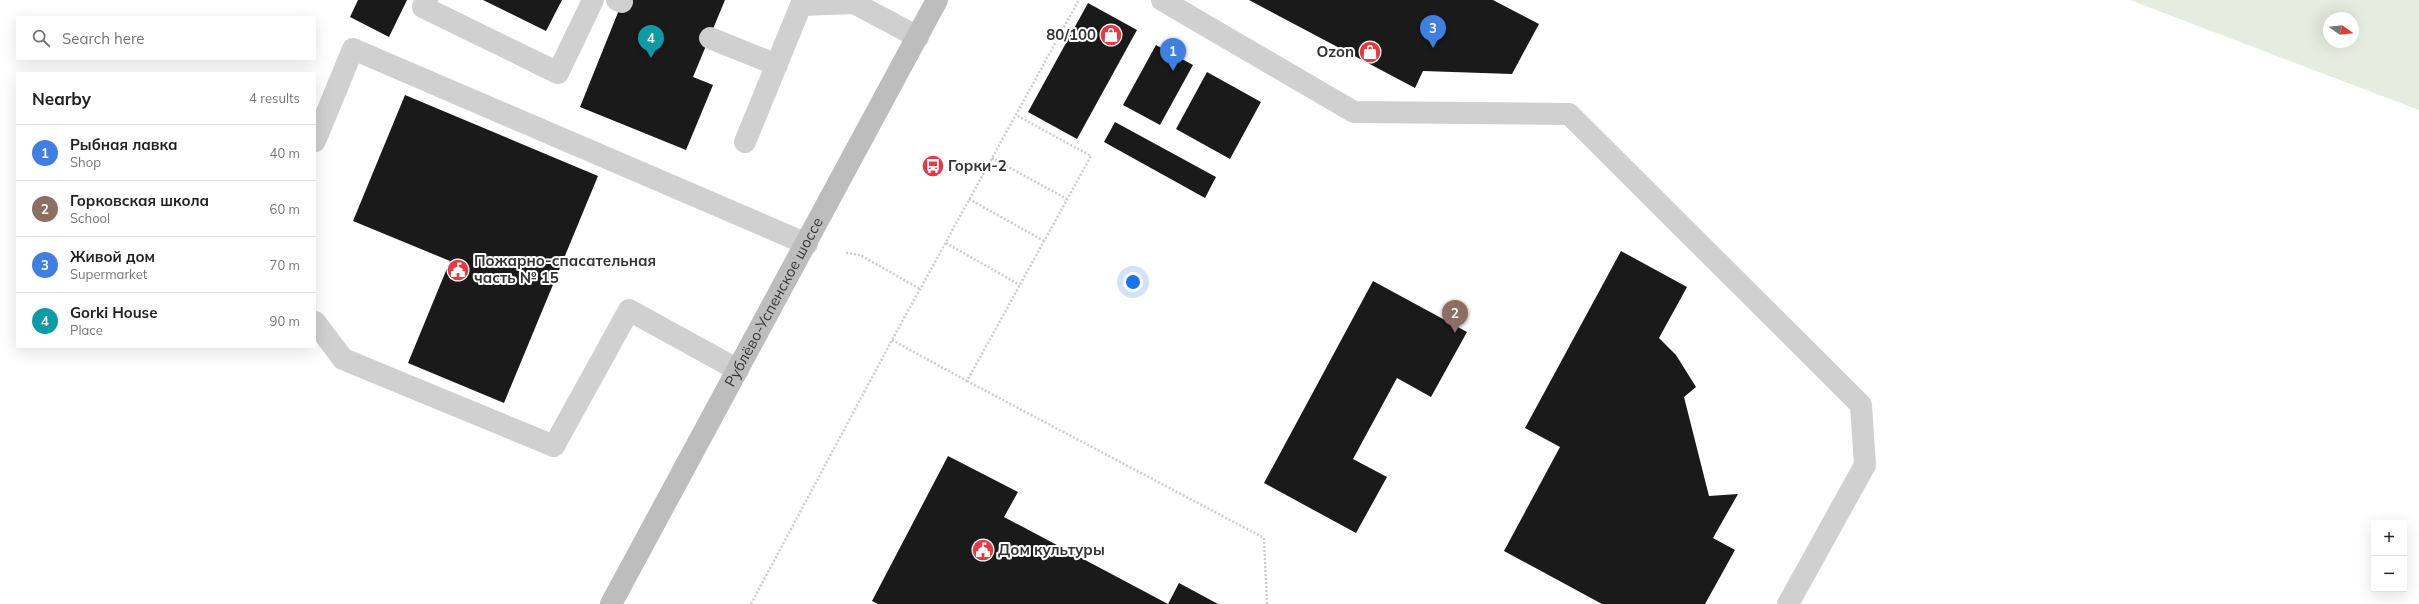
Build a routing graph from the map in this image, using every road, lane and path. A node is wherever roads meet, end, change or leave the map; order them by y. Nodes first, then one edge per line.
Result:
1 (427, 0) edge
2 (593, 0) edge
3 (937, 0) edge
4 (1079, 0) edge
5 (1162, 0) edge
6 (918, 37) junction
7 (710, 38) dead end
8 (776, 65) junction
9 (1016, 115) junction
10 (316, 138) edge
11 (745, 142) dead end
12 (992, 158) junction
13 (969, 199) junction
14 (1067, 199) junction
15 (1044, 240) junction
16 (946, 243) junction
17 (807, 244) junction
18 (846, 253) dead end
19 (1020, 285) junction
20 (920, 289) junction
21 (316, 323) edge
22 (892, 340) junction
23 (738, 370) junction
24 (967, 381) junction
25 (611, 604) edge
26 (751, 604) edge
27 (1267, 604) edge
28 (1788, 604) edge

1 - 2 lane
3 - 6 main road, Рублёво-Успенское шоссе
4 - 9 path
5 - 28 lane
6 - 8 lane
6 - 17 main road, Рублёво-Успенское шоссе
7 - 8 lane
8 - 11 lane
9 - 12 path
9 - 14 path
10 - 17 lane
12 - 13 path
12 - 14 path
13 - 15 path
13 - 16 path
14 - 15 path
15 - 19 path
16 - 19 path
16 - 20 path
17 - 23 main road, Рублёво-Успенское шоссе
18 - 20 path
19 - 24 path
20 - 22 path
21 - 23 lane
22 - 24 path
22 - 26 path
23 - 25 main road, Рублёво-Успенское шоссе
24 - 27 path

